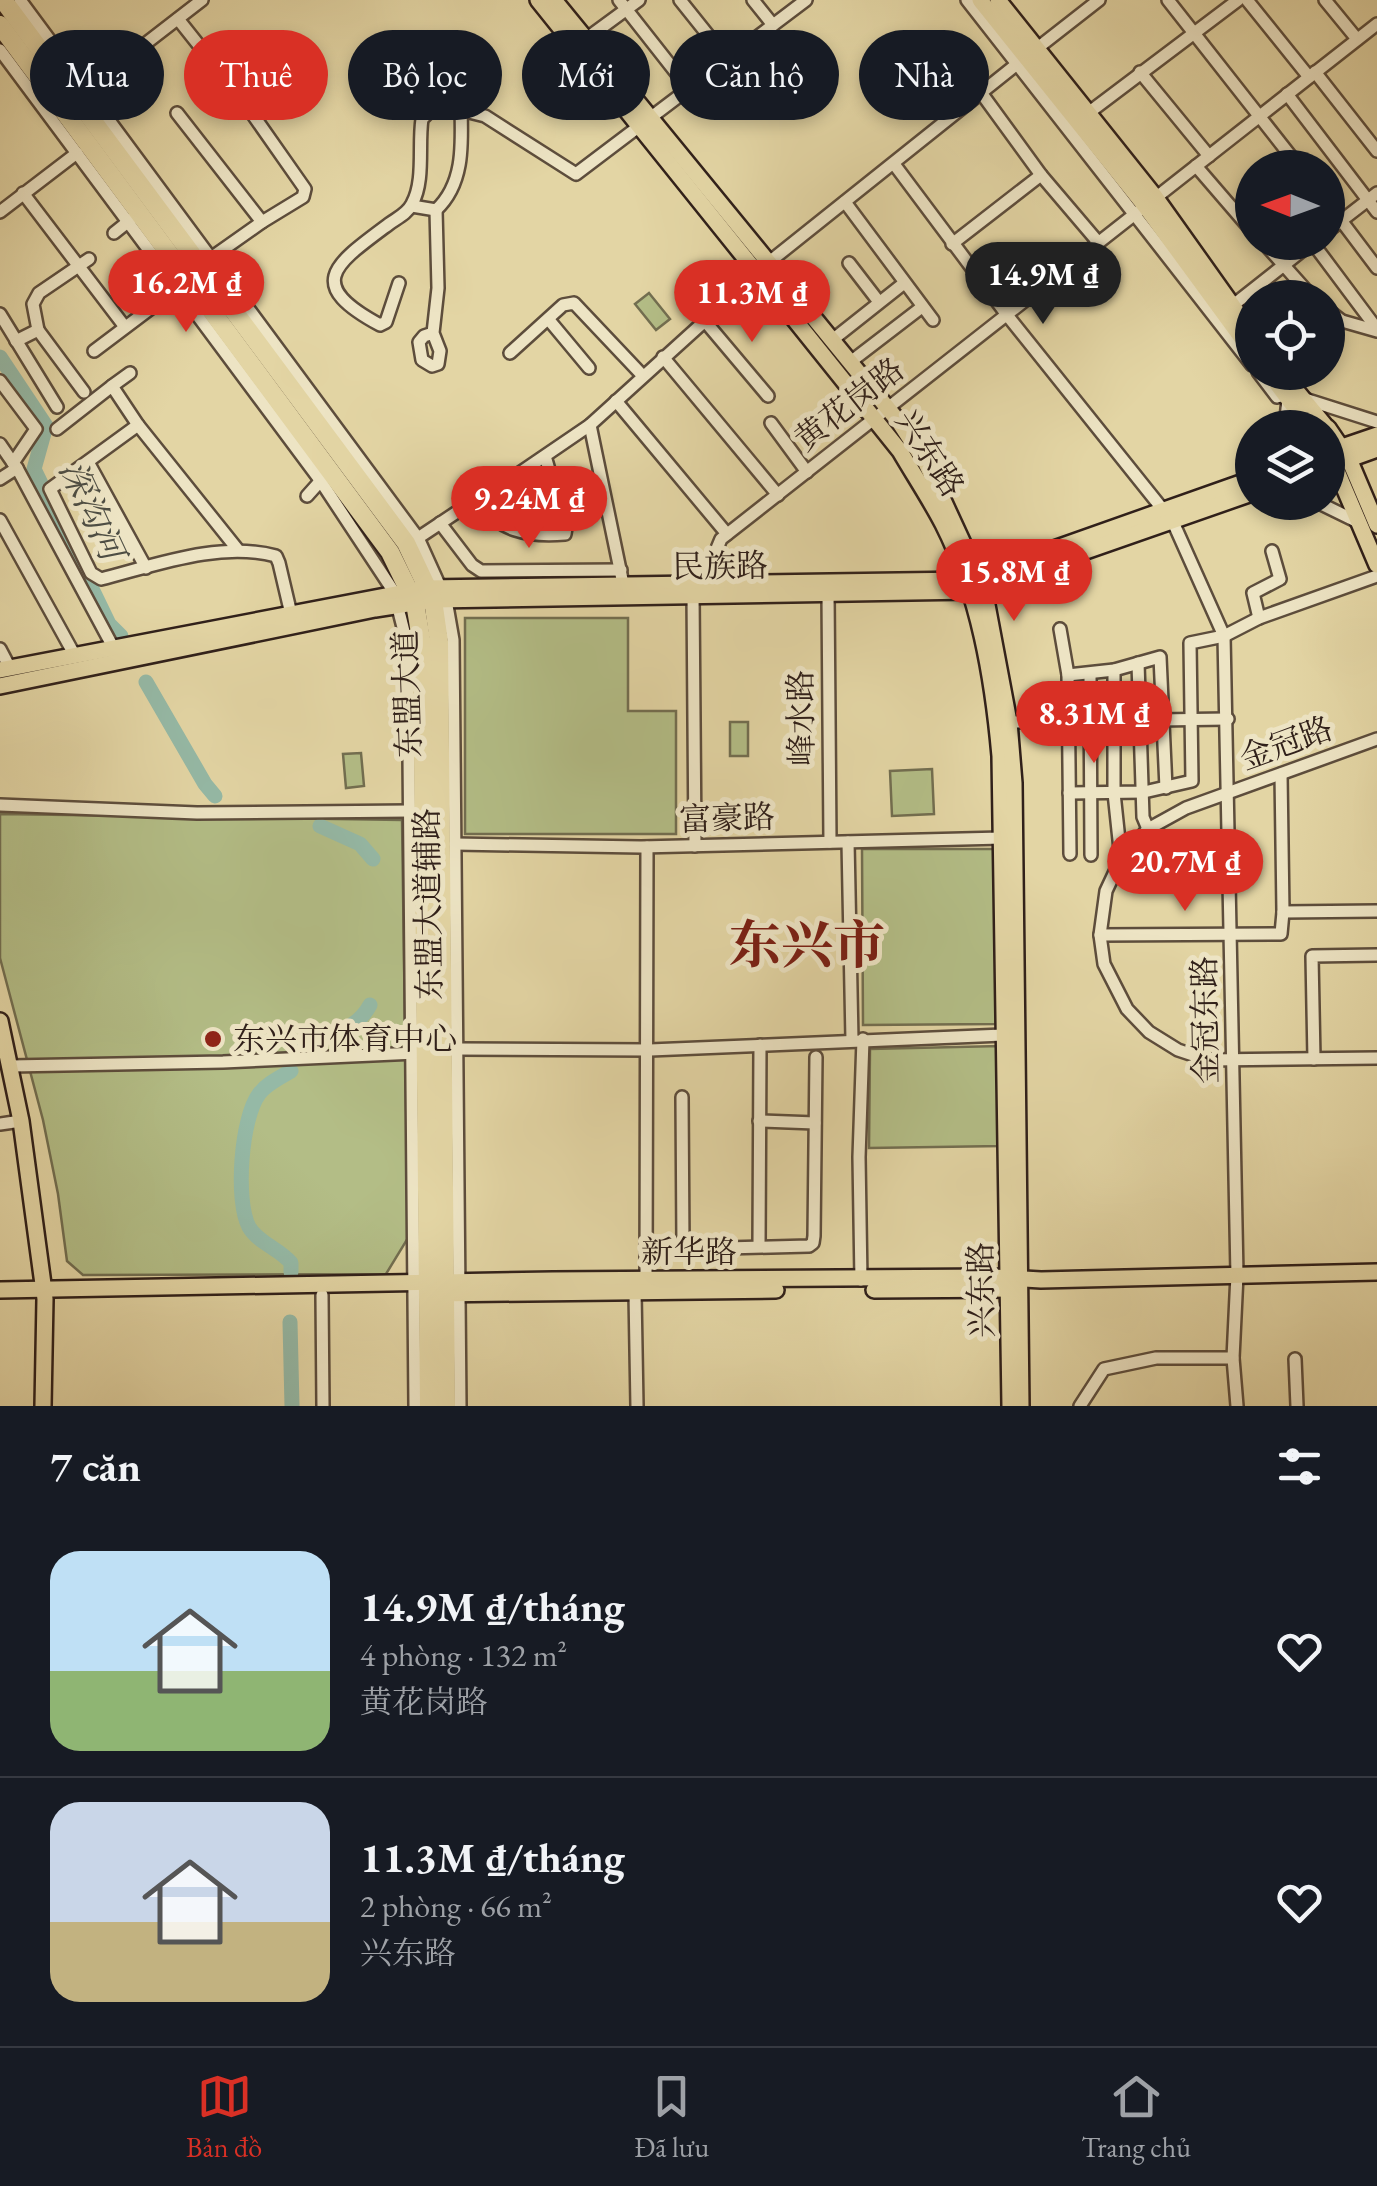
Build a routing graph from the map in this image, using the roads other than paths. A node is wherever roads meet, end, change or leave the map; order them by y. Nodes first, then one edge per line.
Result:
1 (3, 0) edge
2 (20, 0) edge
3 (202, 0) edge
4 (538, 0) edge
5 (554, 0) edge
6 (639, 0) edge
7 (680, 0) edge
8 (752, 0) edge
9 (806, 0) edge
10 (968, 0) edge
11 (980, 0) edge
12 (998, 0) edge
13 (1007, 0) edge
14 (1099, 0) edge
15 (1168, 0) edge
16 (1238, 0) edge
17 (1247, 0) edge
18 (1324, 0) edge
19 (622, 5) edge
20 (178, 20) junction
21 (1377, 24) edge
22 (0, 25) edge
23 (773, 25) junction
24 (34, 30) edge
25 (579, 30) edge
26 (596, 30) edge
27 (704, 30) edge
28 (767, 30) edge
29 (164, 31) edge
30 (1194, 32) junction
31 (1357, 39) junction
32 (30, 43) edge
33 (0, 50) edge
34 (1029, 54) junction
35 (30, 59) edge
36 (670, 64) edge
37 (1140, 72) junction
38 (30, 73) edge
39 (1312, 75) junction
40 (989, 88) edge
41 (1287, 94) junction
42 (670, 104) edge
43 (989, 104) edge
44 (1089, 112) junction
45 (176, 113) dead end
46 (1260, 115) junction
47 (71, 120) edge
48 (78, 120) edge
49 (81, 120) edge
50 (84, 120) edge
51 (424, 120) edge
52 (461, 120) edge
53 (492, 120) edge
54 (949, 120) edge
55 (645, 122) junction
56 (1286, 150) edge
57 (1377, 151) edge
58 (77, 153) junction
59 (1208, 156) junction
60 (894, 164) junction
61 (1196, 166) junction
62 (1040, 175) junction
63 (24, 194) junction
64 (1372, 197) edge
65 (845, 202) junction
66 (1149, 203) junction
67 (412, 206) junction
68 (436, 210) junction
69 (1235, 211) edge
70 (0, 212) edge
71 (1377, 212) edge
72 (134, 218) junction
73 (1345, 218) edge
74 (262, 222) junction
75 (1345, 226) edge
76 (114, 233) dead end
77 (1098, 242) junction
78 (952, 244) junction
79 (211, 258) junction
80 (1277, 260) edge
81 (1290, 260) edge
82 (1325, 260) edge
83 (849, 262) dead end
84 (84, 263) junction
85 (1282, 266) junction
86 (763, 268) junction
87 (1377, 268) edge
88 (1264, 280) edge
89 (1296, 280) edge
90 (398, 283) dead end
91 (903, 284) junction
92 (163, 299) dead end
93 (880, 302) junction
94 (1235, 303) edge
95 (922, 307) junction
96 (0, 314) edge
97 (1007, 315) junction
98 (548, 320) junction
99 (704, 320) junction
100 (932, 320) dead end
101 (1345, 322) edge
102 (1235, 327) edge
103 (125, 328) junction
104 (38, 330) junction
105 (1377, 330) edge
106 (433, 334) dead end
107 (1235, 338) edge
108 (16, 341) junction
109 (831, 341) junction
110 (94, 350) dead end
111 (510, 354) dead end
112 (663, 357) junction
113 (849, 363) junction
114 (589, 368) dead end
115 (130, 373) dead end
116 (643, 376) junction
117 (0, 381) edge
118 (112, 386) junction
119 (1271, 390) edge
120 (1288, 390) edge
121 (1292, 390) edge
122 (84, 392) dead end
123 (768, 396) dead end
124 (1294, 396) junction
125 (616, 401) junction
126 (56, 407) dead end
127 (1290, 410) edge
128 (1301, 410) edge
129 (1308, 410) edge
130 (882, 415) junction
131 (771, 422) dead end
132 (1377, 422) edge
133 (590, 425) junction
134 (138, 426) junction
135 (57, 429) dead end
136 (1377, 435) edge
137 (0, 444) edge
138 (1377, 449) edge
139 (1345, 451) edge
140 (1345, 454) edge
141 (545, 456) junction
142 (88, 462) junction
143 (15, 466) junction
144 (807, 472) junction
145 (325, 476) junction
146 (1345, 476) edge
147 (0, 479) edge
148 (1235, 487) edge
149 (778, 495) junction
150 (307, 496) dead end
151 (1377, 496) edge
152 (478, 498) junction
153 (1235, 498) edge
154 (1345, 513) edge
155 (1168, 517) junction
156 (0, 520) edge
157 (440, 523) junction
158 (1371, 523) edge
159 (727, 534) junction
160 (418, 538) junction
161 (238, 550) junction
162 (1272, 551) dead end
163 (146, 568) junction
164 (1377, 574) edge
165 (622, 577) junction
166 (716, 583) junction
167 (975, 584) junction
168 (828, 593) junction
169 (693, 594) junction
170 (421, 595) junction
171 (291, 614) junction
172 (1259, 618) junction
173 (1060, 629) dead end
174 (1224, 636) junction
175 (113, 646) junction
176 (0, 649) edge
177 (74, 654) junction
178 (1138, 662) junction
179 (5, 669) edge
180 (1114, 670) junction
181 (1090, 674) junction
182 (1068, 675) junction
183 (0, 686) edge
184 (415, 716) junction
185 (1190, 719) junction
186 (1228, 719) junction
187 (1114, 720) junction
188 (1140, 720) junction
189 (1163, 720) junction
190 (1067, 721) junction
191 (1089, 721) junction
192 (1009, 722) junction
193 (1377, 739) edge
194 (1281, 774) junction
195 (1166, 788) junction
196 (1069, 792) junction
197 (1090, 792) junction
198 (1144, 792) junction
199 (1114, 793) junction
200 (1227, 794) junction
201 (0, 805) edge
202 (409, 811) junction
203 (1148, 829) junction
204 (1002, 838) junction
205 (830, 842) junction
206 (848, 842) junction
207 (454, 844) junction
208 (695, 846) junction
209 (648, 847) junction
210 (1070, 854) dead end
211 (1091, 856) dead end
212 (1120, 859) junction
213 (1377, 911) edge
214 (1283, 912) junction
215 (1231, 934) junction
216 (1100, 935) junction
217 (1377, 955) edge
218 (0, 1020) edge
219 (1003, 1035) junction
220 (858, 1039) junction
221 (760, 1044) junction
222 (456, 1050) junction
223 (647, 1050) junction
224 (418, 1053) junction
225 (816, 1057) dead end
226 (1377, 1058) edge
227 (1314, 1059) junction
228 (1234, 1060) junction
229 (11, 1066) junction
230 (682, 1097) dead end
231 (20, 1121) junction
232 (758, 1121) junction
233 (815, 1122) junction
234 (0, 1124) edge
235 (759, 1246) junction
236 (1374, 1277) edge
237 (861, 1280) junction
238 (1237, 1280) junction
239 (1014, 1283) junction
240 (640, 1286) junction
241 (436, 1289) junction
242 (0, 1290) edge
243 (44, 1294) junction
244 (322, 1295) junction
245 (0, 1301) edge
246 (1233, 1358) junction
247 (1295, 1358) dead end
248 (1090, 1400) edge
249 (43, 1406) edge
250 (323, 1406) edge
251 (415, 1406) edge
252 (429, 1406) edge
253 (446, 1406) edge
254 (460, 1406) edge
255 (637, 1406) edge
256 (1010, 1406) edge
257 (1021, 1406) edge
258 (1080, 1406) edge
259 (1238, 1406) edge
260 (1296, 1406) edge

1 - 32 highway, 东盟大道
2 - 24 street, 东盟大道辅路
3 - 20 street
4 - 55 main road, 兴东路
5 - 25 main road, 兴东路
6 - 19 street
7 - 27 street
8 - 23 street
9 - 23 street
10 - 34 street
11 - 34 main road
12 - 34 main road
13 - 34 street
14 - 34 street
15 - 30 street
16 - 30 street
17 - 39 street
18 - 31 street
19 - 26 street
19 - 36 street
20 - 29 street
20 - 74 street
21 - 31 street, 黄花岗路
22 - 35 highway, 东盟大道
23 - 28 street
30 - 37 street
30 - 46 street
31 - 39 street, 黄花岗路
33 - 38 street, 东盟大道辅路
34 - 40 street
34 - 44 main road
34 - 66 main road
37 - 44 street
37 - 59 street
39 - 41 street, 黄花岗路
39 - 57 street
41 - 46 street, 黄花岗路
41 - 64 street
42 - 55 street
43 - 62 street
44 - 66 main road
45 - 74 street
46 - 56 street
46 - 59 street, 黄花岗路
47 - 58 street, 东盟大道辅路
48 - 72 highway, 东盟大道
49 - 170 highway, 东盟大道
50 - 79 street, 东盟大道辅路
51 - 67 street
52 - 68 street
53 - 55 street
54 - 60 street
55 - 86 main road, 兴东路
58 - 63 street
58 - 72 street, 东盟大道辅路
59 - 61 street, 黄花岗路
60 - 65 street
60 - 78 street, 金冠东路
61 - 66 street, 黄花岗路
61 - 69 street
62 - 77 street
62 - 78 street
63 - 70 street
63 - 84 street
64 - 71 street
64 - 73 street
65 - 86 street
65 - 91 street
66 - 77 street, 黄花岗路
66 - 94 main road
66 - 102 main road
66 - 107 street
67 - 68 street
67 - 90 street
68 - 106 street
72 - 76 street
72 - 145 highway, 东盟大道
74 - 79 street
75 - 87 street
77 - 97 street, 黄花岗路
78 - 97 street, 金冠东路
79 - 160 street, 东盟大道辅路
80 - 85 street
81 - 85 street
82 - 105 street
83 - 93 street
84 - 103 street
84 - 104 street
85 - 88 street
85 - 89 street
86 - 99 street
86 - 109 main road, 兴东路
86 - 130 main road, 兴东路
91 - 93 street
91 - 95 street
92 - 103 street
93 - 109 street
95 - 100 street
95 - 113 street
96 - 108 street
97 - 130 street, 黄花岗路
97 - 155 street, 金冠东路
98 - 111 street
98 - 114 street
98 - 116 street
99 - 112 street
99 - 123 street
101 - 105 street
103 - 110 street
104 - 108 street
104 - 122 street
108 - 126 street
109 - 113 main road, 兴东路
112 - 116 street
112 - 149 street
113 - 130 main road, 兴东路
115 - 118 street
116 - 125 street
117 - 143 street
118 - 134 street
118 - 135 street
119 - 124 street
120 - 124 main road
121 - 124 main road
124 - 127 street
124 - 128 main road
124 - 129 main road
124 - 132 street
125 - 133 street
125 - 159 street
130 - 144 street, 黄花岗路
130 - 167 main road, 兴东路
131 - 144 street
133 - 141 street
133 - 165 street
134 - 142 street
134 - 161 street
136 - 139 main road
137 - 143 street
138 - 140 main road
141 - 152 street
141 - 152 street
142 - 163 street
142 - 163 street
143 - 147 street
143 - 175 street
144 - 149 street, 黄花岗路
145 - 150 street
145 - 170 highway, 东盟大道
146 - 158 main road
148 - 155 main road, 民族路
149 - 159 street, 黄花岗路
151 - 158 street
152 - 157 street
153 - 155 main road, 民族路
154 - 158 street
155 - 167 main road, 民族路
155 - 174 street, 金冠东路
156 - 177 street
157 - 160 street
157 - 165 street
158 - 164 main road
159 - 166 street
160 - 170 street, 东盟大道辅路
161 - 163 street
161 - 171 street
162 - 172 street
164 - 172 street
165 - 166 main road, 民族路
165 - 170 main road, 民族路
166 - 167 main road, 民族路
167 - 168 main road, 民族路
167 - 192 main road, 兴东路
167 - 204 main road, 兴东路
168 - 169 main road, 民族路
168 - 205 street, 峰水路
169 - 170 main road, 民族路
169 - 208 street
170 - 171 main road, 民族路
170 - 183 main road, 民族路
170 - 184 highway, 东盟大道
170 - 207 street, 东盟大道辅路
170 - 241 highway, 东盟大道
171 - 175 main road, 民族路
172 - 174 street
173 - 182 street
174 - 185 street
174 - 186 street, 金冠东路
175 - 177 main road, 民族路
176 - 179 street
177 - 179 main road, 民族路
178 - 180 street
178 - 188 street
178 - 189 street
180 - 181 street
180 - 187 street
181 - 182 street
181 - 191 street
182 - 190 street
184 - 202 street, 东盟大道辅路
184 - 224 highway, 东盟大道
185 - 186 street
185 - 189 street
185 - 195 street
186 - 200 street, 金冠东路
187 - 188 street
187 - 191 street
187 - 199 street
188 - 189 street
188 - 198 street
189 - 195 street
190 - 191 street
190 - 192 street
190 - 196 street
191 - 197 street
192 - 239 main road, 兴东路
193 - 194 street, 金冠路
194 - 200 street, 金冠路
194 - 214 street
195 - 198 street
196 - 197 street
196 - 210 street
197 - 199 street
197 - 211 street
198 - 199 street
198 - 203 street
199 - 212 street
200 - 203 street, 金冠路
200 - 215 street, 金冠东路
201 - 202 street
202 - 224 street, 东盟大道辅路
203 - 212 street, 金冠路
204 - 206 street, 富豪路
204 - 219 main road, 兴东路
205 - 206 street, 富豪路
205 - 208 street, 富豪路
206 - 220 street
207 - 209 street, 富豪路
207 - 222 street, 东盟大道辅路
208 - 209 street, 富豪路
209 - 223 street
212 - 216 street, 金冠路
213 - 214 street
214 - 215 street
215 - 216 street
215 - 228 street, 金冠东路
216 - 228 street, 金冠路
217 - 227 street
218 - 229 main road
219 - 220 street
219 - 239 main road, 兴东路
220 - 221 street
220 - 237 street
221 - 223 street
221 - 232 street
222 - 223 street
222 - 241 street, 东盟大道辅路
223 - 240 street
224 - 229 street
224 - 241 highway, 东盟大道
225 - 233 street
226 - 227 street, 金冠路
227 - 228 street, 金冠路
228 - 238 street, 金冠东路
229 - 231 main road
230 - 235 street
231 - 234 street
231 - 243 main road
232 - 233 street
232 - 235 street
233 - 235 street
236 - 238 main road, 新华路
237 - 239 main road, 新华路
237 - 240 main road, 新华路
238 - 239 main road, 新华路
238 - 246 street, 金冠东路
239 - 240 main road, 新华路
239 - 256 main road, 兴东路
239 - 257 main road, 兴东路
240 - 241 main road, 新华路
240 - 255 street
241 - 243 main road, 新华路
241 - 244 main road, 新华路
241 - 251 street, 东盟大道辅路
241 - 252 highway, 东盟大道
241 - 253 highway, 东盟大道
241 - 254 street, 东盟大道辅路
242 - 243 main road, 新华路
243 - 244 main road, 新华路
243 - 245 main road, 新华路
243 - 249 main road
244 - 250 street
246 - 248 street
246 - 259 street, 金冠东路
247 - 260 street
248 - 258 street

